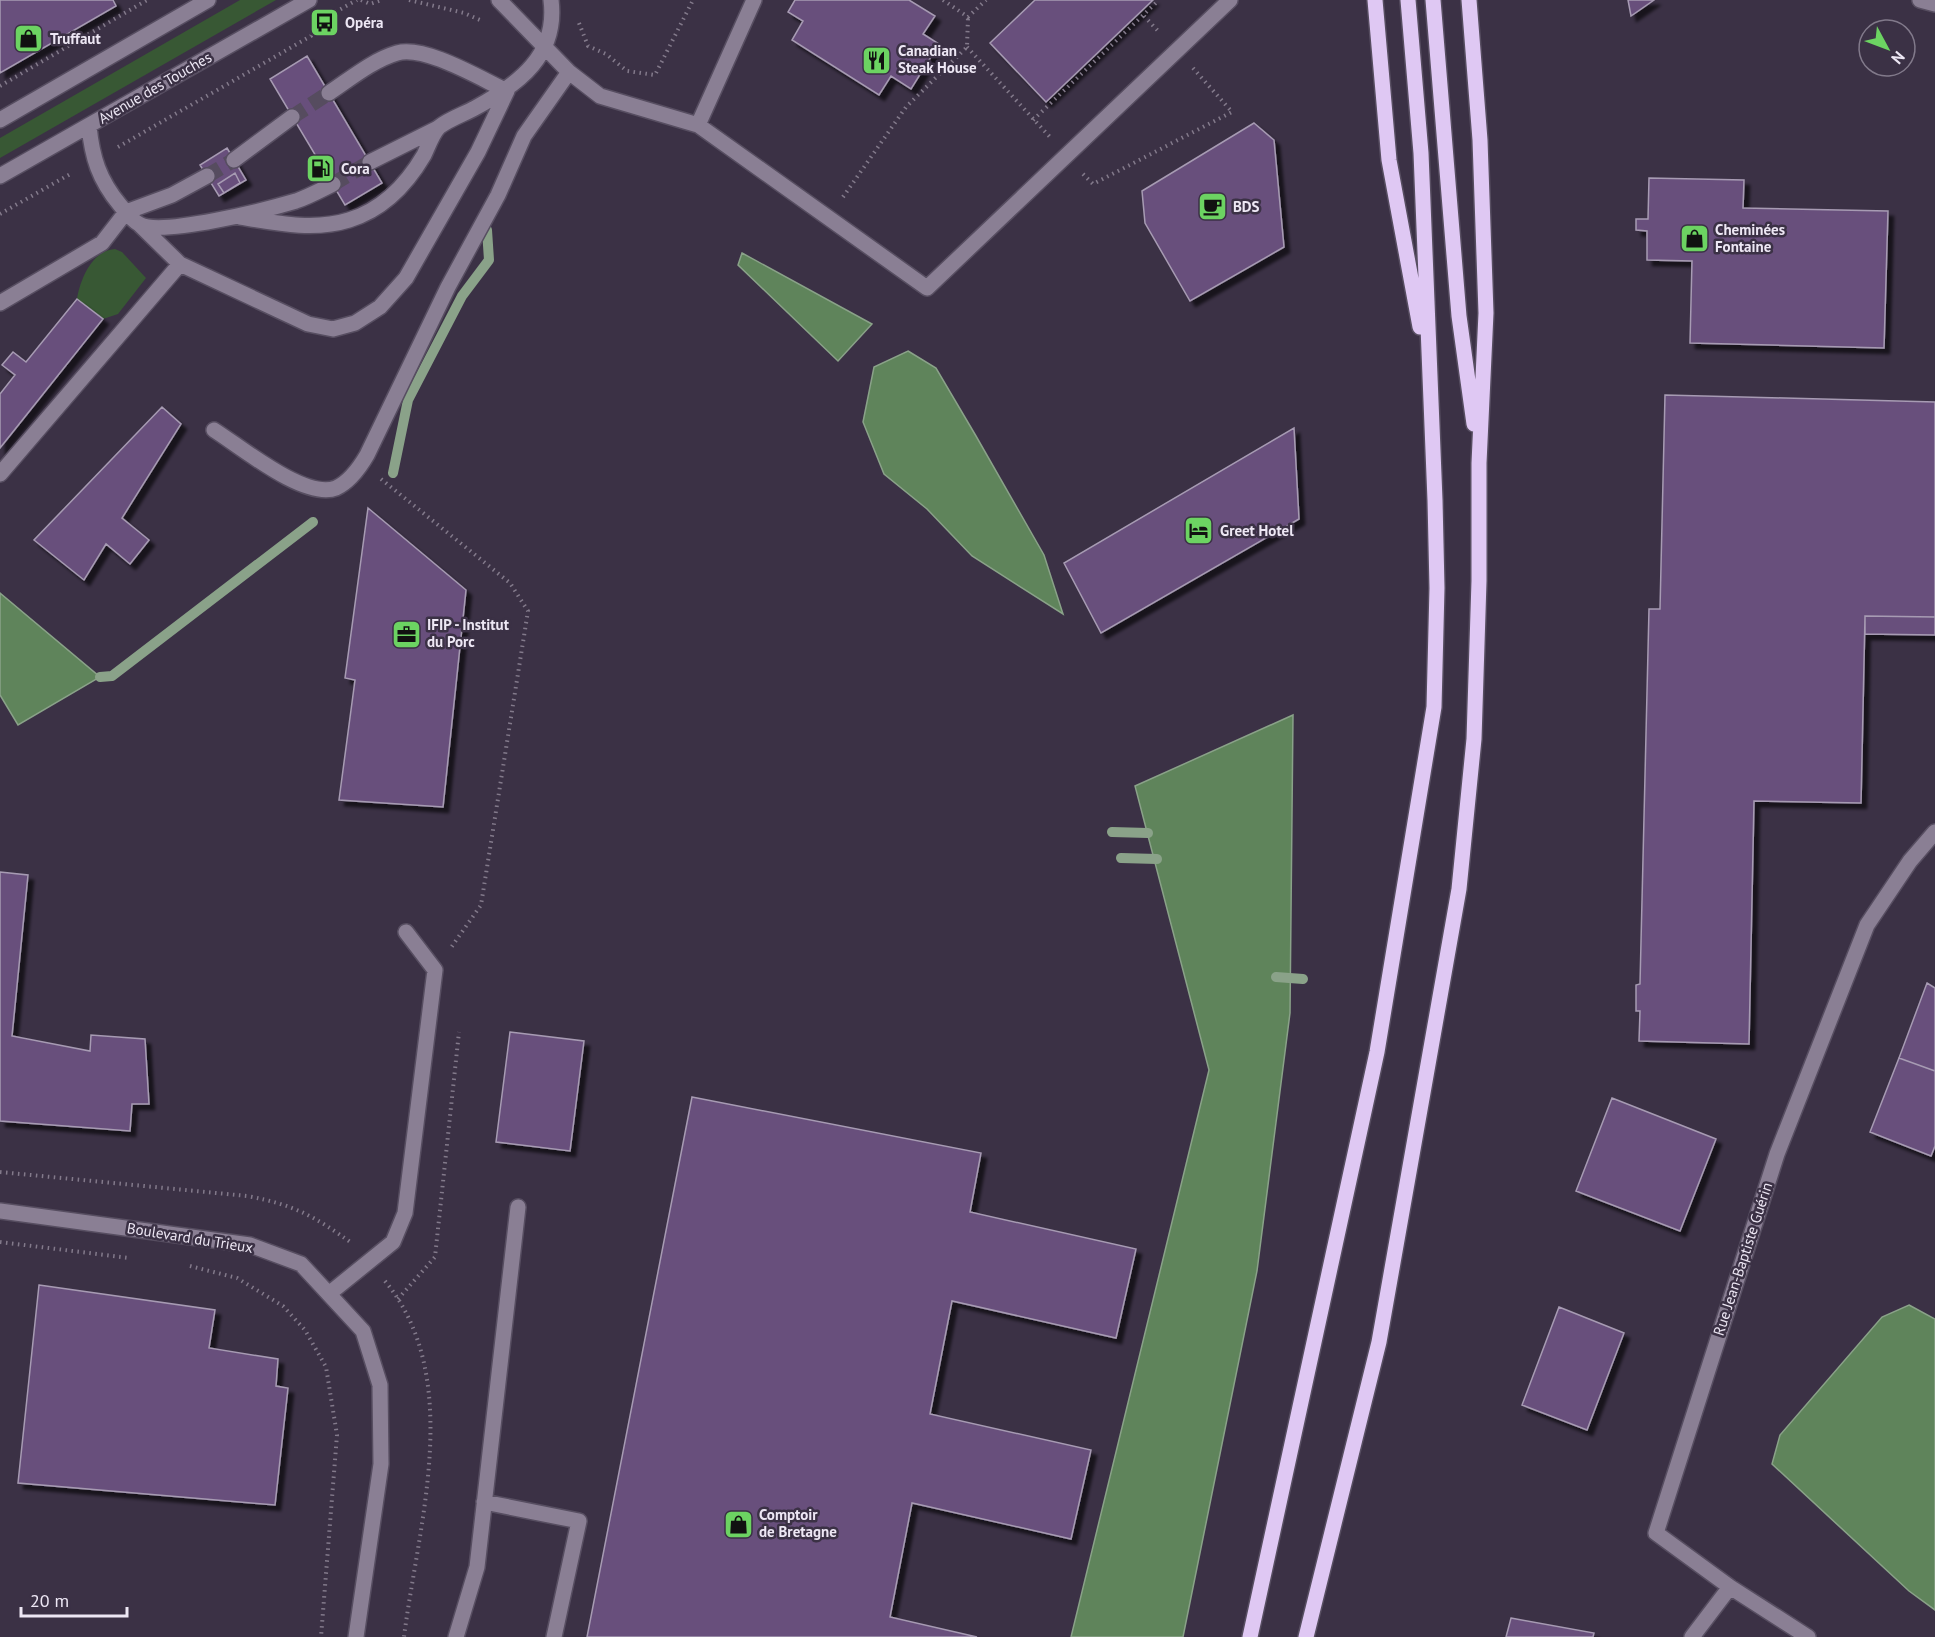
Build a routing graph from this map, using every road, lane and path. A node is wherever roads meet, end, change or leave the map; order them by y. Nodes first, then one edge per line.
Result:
1 (147, 0) edge
2 (208, 0) edge
3 (309, 0) edge
4 (359, 0) edge
5 (382, 0) edge
6 (499, 0) edge
7 (551, 0) edge
8 (693, 0) edge
9 (754, 0) edge
10 (943, 0) edge
11 (986, 0) edge
12 (1159, 0) edge
13 (1375, 0) edge
14 (1408, 0) edge
15 (1433, 0) edge
16 (1469, 0) edge
17 (1920, 0) edge
18 (1229, 2) edge
19 (1935, 4) edge
20 (327, 17) dead end
21 (968, 17) junction
22 (577, 19) dead end
23 (317, 23) dead end
24 (546, 47) junction
25 (569, 72) junction
26 (0, 86) edge
27 (507, 91) junction
28 (329, 93) tunnel mouth
29 (292, 117) tunnel mouth
30 (0, 120) edge
31 (1033, 120) dead end
32 (698, 125) junction
33 (89, 126) junction
34 (438, 128) junction
35 (234, 160) tunnel mouth
36 (94, 161) junction
37 (370, 162) tunnel mouth
38 (0, 176) edge
39 (207, 176) tunnel mouth
40 (333, 184) tunnel mouth
41 (126, 212) junction
42 (0, 214) edge
43 (240, 217) junction
44 (829, 218) junction
45 (140, 225) junction
46 (180, 264) junction
47 (0, 303) edge
48 (1430, 380) junction
49 (214, 430) dead end
50 (1479, 463) junction
51 (362, 464) junction
52 (0, 474) edge
53 (1935, 832) edge
54 (406, 932) dead end
55 (435, 970) junction
56 (459, 1032) dead end
57 (0, 1172) edge
58 (518, 1207) dead end
59 (0, 1211) edge
60 (0, 1242) edge
61 (139, 1259) dead end
62 (369, 1261) junction
63 (186, 1264) dead end
64 (330, 1293) junction
65 (398, 1299) junction
66 (484, 1502) junction
67 (1730, 1587) junction
68 (321, 1637) edge
69 (356, 1637) edge
70 (404, 1637) edge
71 (456, 1637) edge
72 (554, 1637) edge
73 (1250, 1637) edge
74 (1306, 1637) edge
75 (1692, 1637) edge
76 (1808, 1637) edge

1 - 26 path
2 - 30 street
3 - 33 street, Avenue des Touches
4 - 5 path
4 - 20 path
6 - 24 street
7 - 24 street
8 - 22 path
9 - 32 street
10 - 21 path
11 - 21 path
12 - 31 path
13 - 48 main road
14 - 48 main road
15 - 50 main road
16 - 50 main road
17 - 19 street
18 - 44 street
21 - 44 path
23 - 36 path
24 - 25 street
24 - 27 street
25 - 32 street
25 - 51 street
27 - 28 street
27 - 34 street
27 - 46 street
29 - 35 street
32 - 44 street
33 - 36 street
33 - 38 street, Avenue des Touches
34 - 37 street
34 - 43 street
36 - 41 street
36 - 42 path
39 - 41 street
40 - 43 street
41 - 45 street
41 - 47 street
43 - 45 street
45 - 46 street
46 - 52 street
48 - 73 main road
49 - 51 street
50 - 74 main road
51 - 55 path
53 - 67 street, Rue Jean-Baptiste Guérin
54 - 55 street
55 - 62 street
56 - 65 path
57 - 62 path
58 - 66 street
59 - 64 street, Boulevard du Trieux
60 - 61 path
62 - 64 street
62 - 65 path
63 - 68 path
64 - 69 street, Boulevard du Trieux
65 - 70 path
66 - 71 street
66 - 72 street
67 - 75 street
67 - 76 street, Rue Jean-Baptiste Guérin

